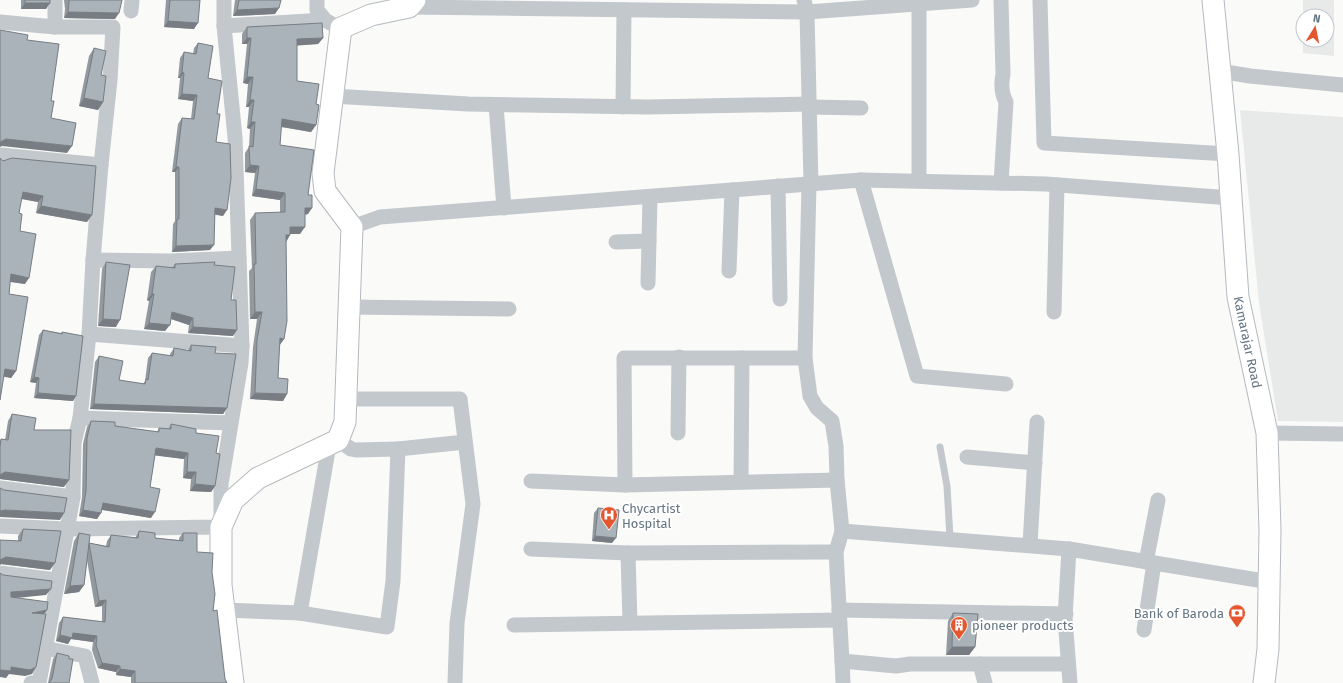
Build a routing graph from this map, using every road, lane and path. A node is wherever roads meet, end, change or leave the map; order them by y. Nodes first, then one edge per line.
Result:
1 (55, 0) edge
2 (224, 0) edge
3 (317, 0) edge
4 (972, 0) edge
5 (1001, 0) edge
6 (1040, 0) edge
7 (1213, 0) edge
8 (412, 4) edge
9 (919, 4) junction
10 (619, 6) edge
11 (806, 6) edge
12 (0, 22) edge
13 (333, 24) junction
14 (224, 26) junction
15 (55, 27) junction
16 (1220, 71) junction
17 (1343, 85) edge
18 (332, 96) junction
19 (496, 104) junction
20 (810, 105) junction
21 (623, 107) junction
22 (861, 108) dead end
23 (1228, 154) junction
24 (0, 159) edge
25 (101, 165) junction
26 (861, 180) junction
27 (919, 181) junction
28 (1001, 183) junction
29 (810, 184) junction
30 (1057, 185) junction
31 (778, 186) junction
32 (732, 190) junction
33 (650, 197) junction
34 (1231, 198) junction
35 (504, 208) junction
36 (352, 227) junction
37 (649, 241) junction
38 (616, 242) dead end
39 (239, 258) junction
40 (93, 260) junction
41 (729, 272) dead end
42 (648, 283) dead end
43 (780, 299) dead end
44 (349, 307) junction
45 (509, 309) dead end
46 (1054, 312) dead end
47 (90, 334) junction
48 (242, 346) junction
49 (679, 357) junction
50 (742, 358) junction
51 (805, 358) junction
52 (1006, 384) dead end
53 (346, 399) junction
54 (80, 418) junction
55 (1037, 422) dead end
56 (231, 423) junction
57 (1267, 432) junction
58 (678, 433) dead end
59 (1343, 434) edge
60 (465, 442) junction
61 (333, 443) junction
62 (940, 447) dead end
63 (398, 449) junction
64 (967, 457) dead end
65 (1035, 462) junction
66 (837, 480) junction
67 (531, 481) dead end
68 (741, 481) junction
69 (625, 485) junction
70 (0, 488) edge
71 (73, 497) junction
72 (1158, 500) dead end
73 (0, 526) edge
74 (221, 527) junction
75 (67, 529) junction
76 (842, 531) junction
77 (950, 538) junction
78 (1030, 546) junction
79 (532, 549) dead end
80 (1070, 549) junction
81 (836, 552) junction
82 (628, 553) junction
83 (1150, 562) junction
84 (0, 573) edge
85 (57, 580) junction
86 (1270, 582) junction
87 (224, 610) junction
88 (300, 613) junction
89 (1066, 614) junction
90 (839, 615) junction
91 (630, 623) junction
92 (514, 625) dead end
93 (1144, 630) dead end
94 (44, 648) junction
95 (842, 661) junction
96 (980, 664) junction
97 (1067, 664) junction
98 (31, 683) edge
99 (39, 683) edge
100 (92, 683) edge
101 (233, 683) edge
102 (455, 683) edge
103 (843, 683) edge
104 (985, 683) edge
105 (1070, 683) edge
106 (1264, 683) edge

1 - 15 street
2 - 14 street
3 - 13 street
4 - 9 street
5 - 28 street
6 - 23 street
7 - 16 street, Kamarajar Road
8 - 10 street
8 - 13 street
9 - 11 street
9 - 27 street
10 - 11 street
10 - 21 street
11 - 20 street
12 - 15 street
13 - 14 street
13 - 18 street
14 - 39 street
15 - 25 street
16 - 17 street
16 - 23 street, Kamarajar Road
18 - 19 street
18 - 36 street
19 - 21 street
19 - 35 street
20 - 21 street
20 - 22 street
20 - 29 street
23 - 34 street, Kamarajar Road
24 - 25 street
25 - 40 street
26 - 27 street
26 - 29 street
26 - 52 street
27 - 28 street
28 - 30 street
29 - 31 street
29 - 51 street
30 - 34 street
30 - 46 street
31 - 32 street
31 - 43 street
32 - 33 street
32 - 41 street
33 - 35 street
33 - 37 street
34 - 57 street, Kamarajar Road
35 - 36 street
36 - 44 street
37 - 38 street
37 - 42 street
39 - 40 street
39 - 48 street
40 - 47 street
44 - 45 street
44 - 53 street
47 - 48 street
47 - 54 street
48 - 56 street
49 - 50 street
49 - 58 street
49 - 69 street
50 - 51 street
50 - 68 street
51 - 66 street
53 - 60 street
53 - 61 street
54 - 56 street
54 - 71 street
55 - 65 street
56 - 74 street
57 - 59 street
57 - 86 street, Kamarajar Road
60 - 63 street
60 - 102 street
61 - 63 street
61 - 74 street
61 - 88 street
62 - 77 lane
63 - 88 street
64 - 65 street
65 - 78 street
66 - 68 street
66 - 76 street
67 - 69 street
68 - 69 street
70 - 71 street
71 - 75 street
72 - 83 street
73 - 75 street
74 - 75 street
74 - 87 street
75 - 85 street
76 - 77 street
76 - 81 street
77 - 78 street
78 - 80 street
79 - 82 street
80 - 83 street
80 - 89 street
81 - 82 street
81 - 90 street
82 - 91 street
83 - 86 street
83 - 93 street
84 - 85 street
85 - 94 street
86 - 106 street, Kamarajar Road
87 - 88 street
87 - 101 street
89 - 90 street
89 - 97 street
90 - 91 street
90 - 95 street
91 - 92 street
94 - 99 street
94 - 100 street
95 - 96 street
95 - 103 street
96 - 97 street
96 - 104 street
97 - 105 street
98 - 99 street

